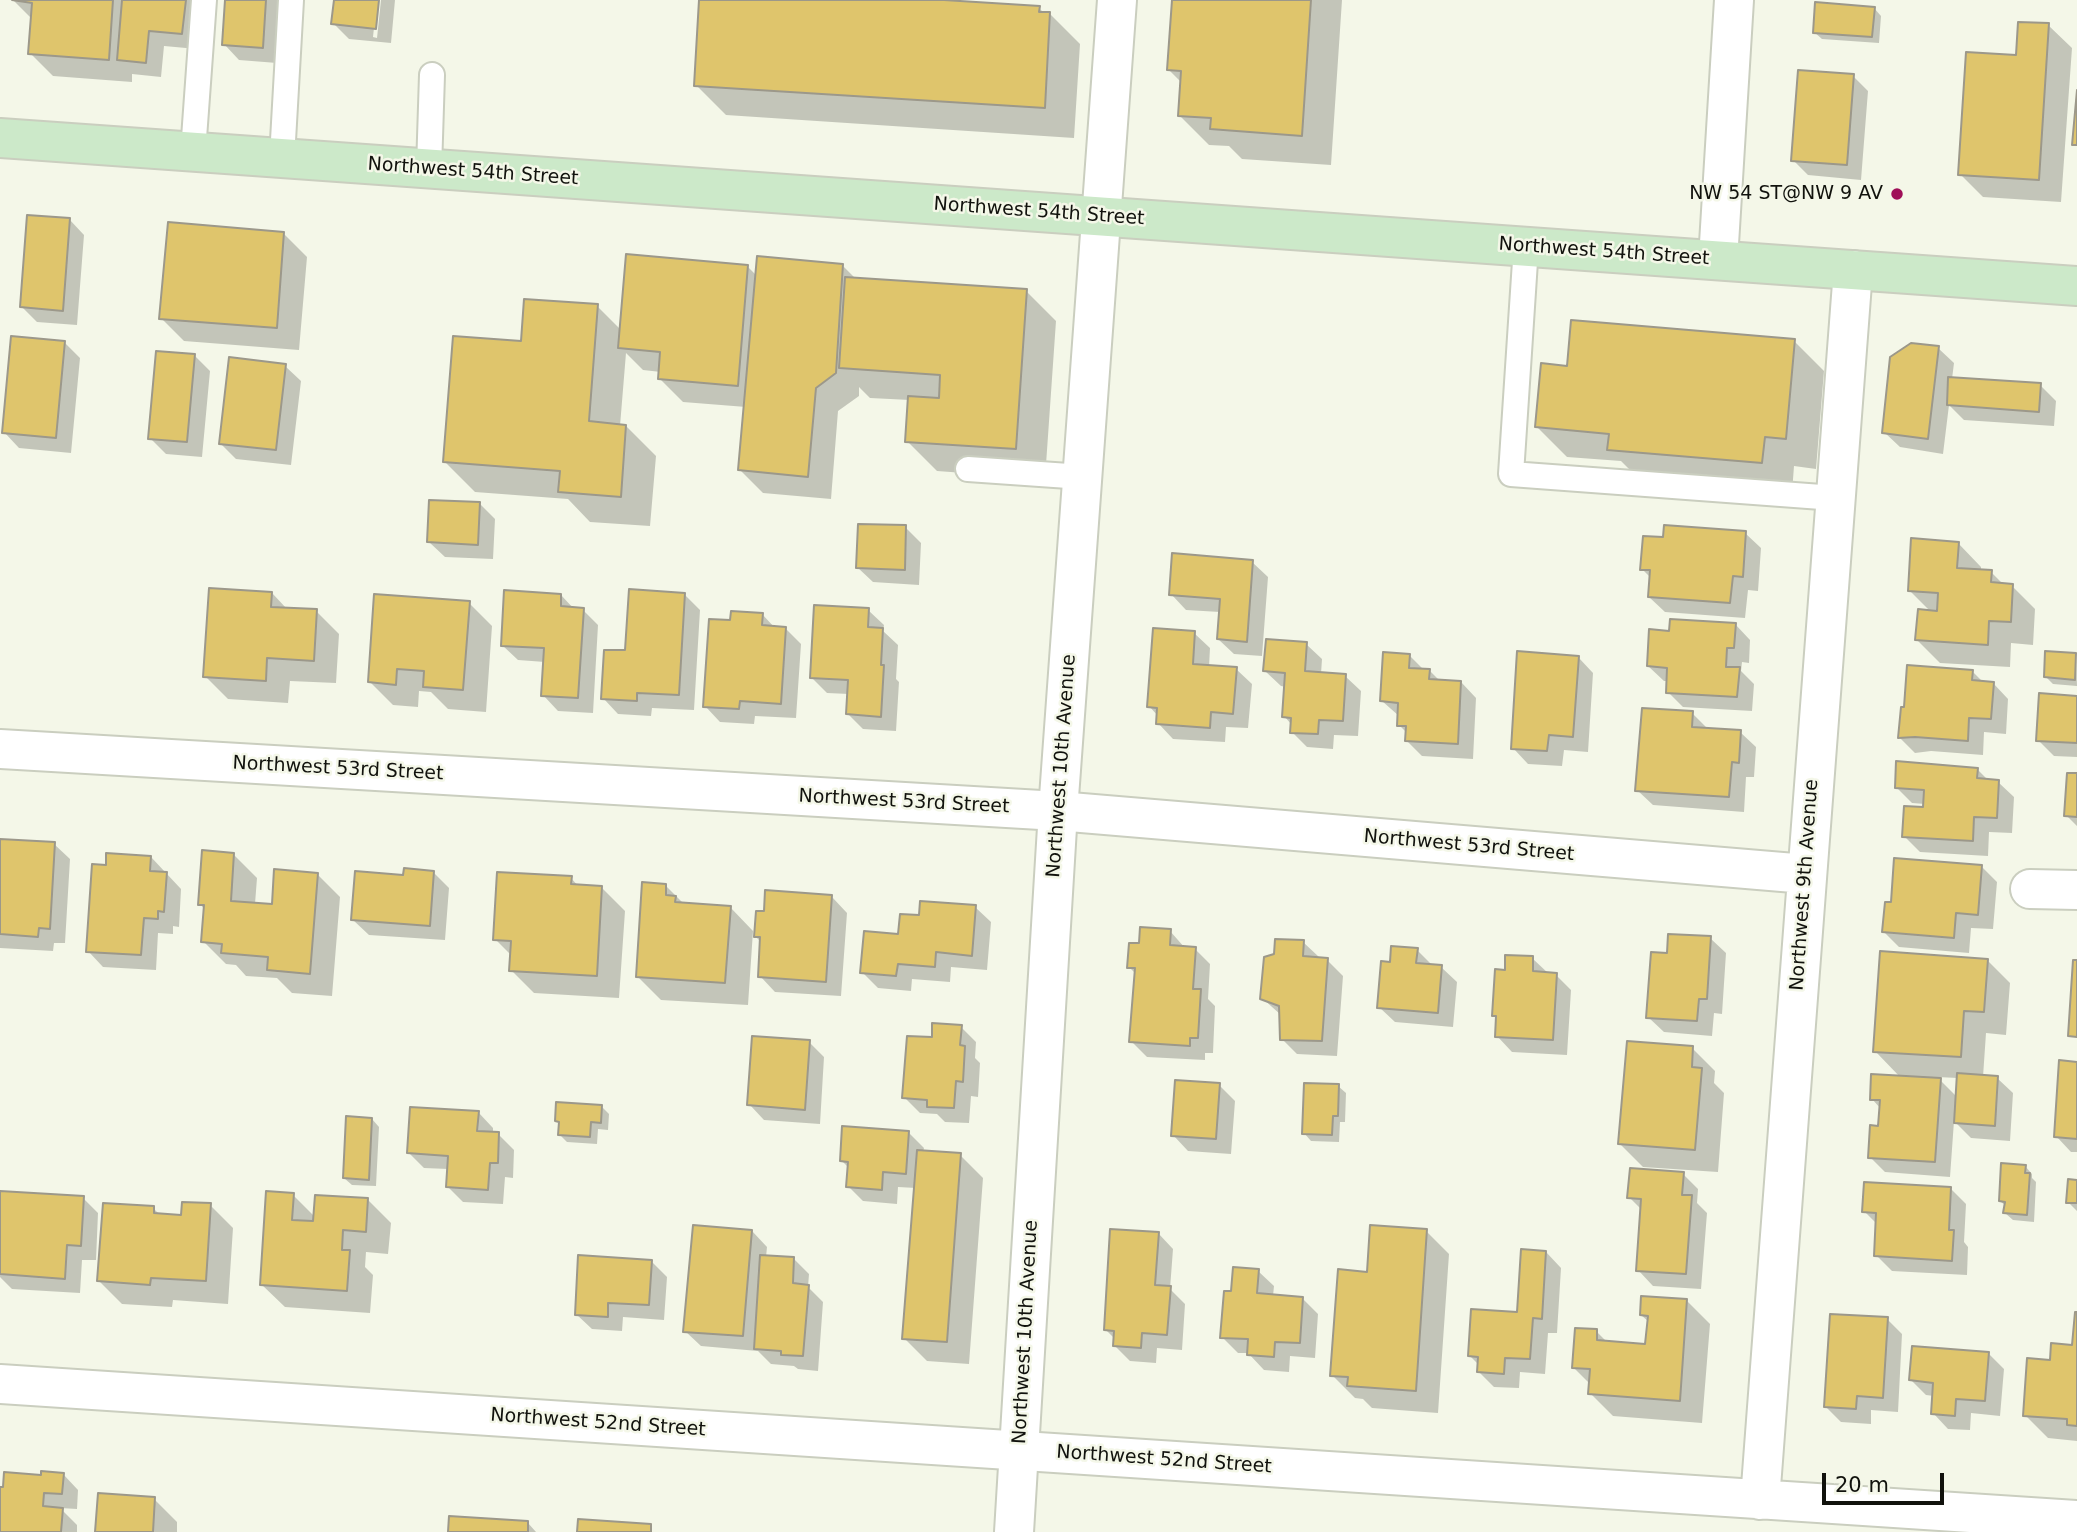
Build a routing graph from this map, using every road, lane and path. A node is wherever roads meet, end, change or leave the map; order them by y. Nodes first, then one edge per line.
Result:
1 (204, 0) edge
2 (291, 0) edge
3 (1117, 0) edge
4 (1734, 0) edge
5 (432, 75) dead end
6 (0, 138) edge
7 (193, 152) junction
8 (282, 158) junction
9 (429, 169) junction
10 (1102, 216) junction
11 (1525, 246) junction
12 (1718, 260) junction
13 (1853, 270) junction
14 (2077, 286) edge
15 (968, 469) dead end
16 (1083, 477) junction
17 (1835, 498) junction
18 (0, 749) edge
19 (1058, 811) junction
20 (1806, 874) junction
21 (2030, 889) dead end
22 (2077, 890) edge
23 (0, 1384) edge
24 (1019, 1451) junction
25 (1760, 1500) junction
26 (2077, 1520) edge
27 (1014, 1532) edge

1 - 7 lane
2 - 8 lane
3 - 10 street, Northwest 10th Avenue
4 - 12 street
5 - 9 lane
6 - 7 main road, Northwest 54th Street
7 - 8 main road, Northwest 54th Street
8 - 9 main road, Northwest 54th Street
9 - 10 main road, Northwest 54th Street
10 - 11 main road, Northwest 54th Street
10 - 16 street, Northwest 10th Avenue
11 - 12 main road, Northwest 54th Street
11 - 17 lane
12 - 13 main road, Northwest 54th Street
13 - 14 main road, Northwest 54th Street
13 - 17 street, Northwest 9th Avenue
15 - 16 lane
16 - 19 street, Northwest 10th Avenue
17 - 20 street, Northwest 9th Avenue
18 - 19 street, Northwest 53rd Street
19 - 20 street, Northwest 53rd Street
19 - 24 street, Northwest 10th Avenue
20 - 25 street, Northwest 9th Avenue
21 - 22 street
23 - 24 street, Northwest 52nd Street
24 - 25 street, Northwest 52nd Street
24 - 27 street, Northwest 10th Avenue
25 - 26 street, Northwest 52nd Street

